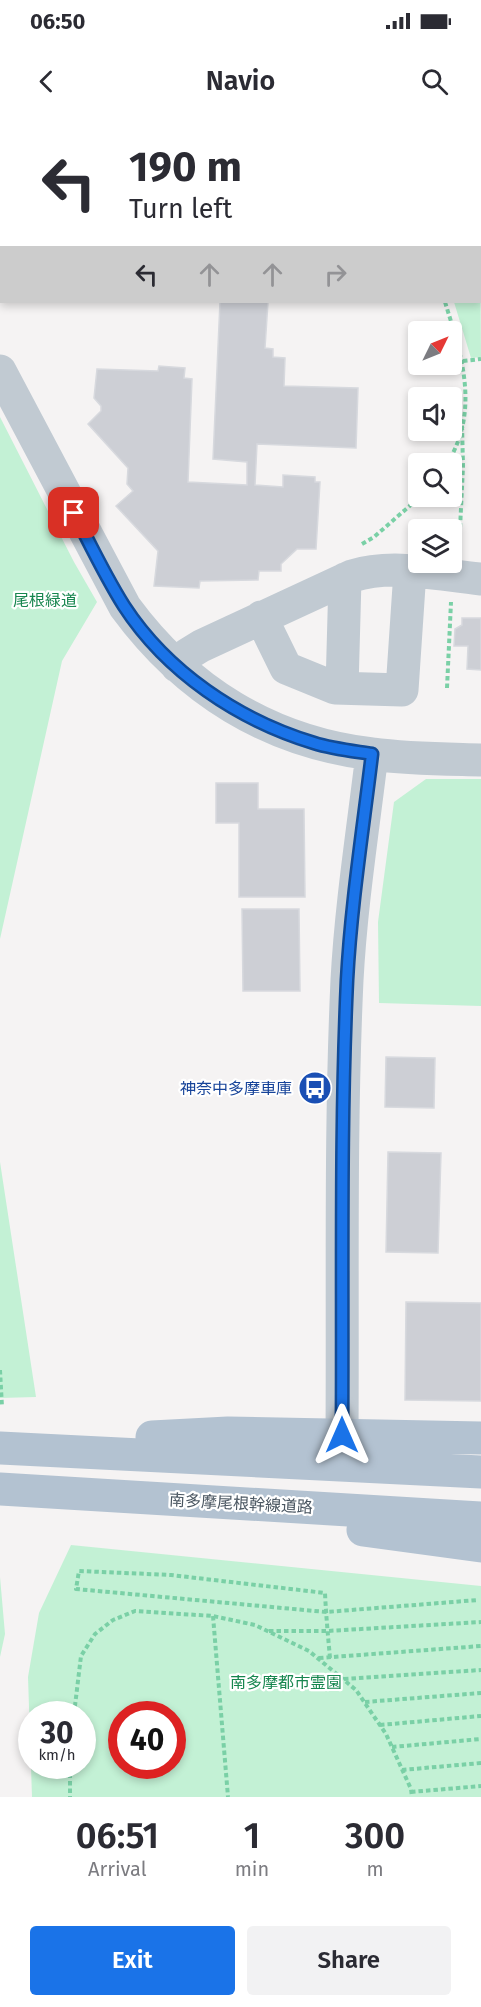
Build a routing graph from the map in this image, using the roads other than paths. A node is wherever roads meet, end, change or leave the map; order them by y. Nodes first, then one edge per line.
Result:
1 (0, 371) edge
2 (408, 571) edge
3 (410, 573) edge
4 (418, 573) edge
5 (345, 579) junction
6 (463, 584) edge
7 (261, 617) junction
8 (177, 666) junction
9 (342, 688) junction
10 (372, 754) junction
11 (481, 760) edge
12 (342, 1435) junction
13 (481, 1438) edge
14 (0, 1446) edge
15 (481, 1472) edge
16 (0, 1489) edge
17 (93, 1495) junction
18 (481, 1518) edge
19 (481, 1546) edge

1 - 8 street
2 - 5 street
3 - 9 street
4 - 6 street
5 - 7 street
5 - 9 street
7 - 8 street
7 - 9 street
8 - 10 street
10 - 11 street
10 - 12 street
12 - 13 main road
12 - 14 main road
14 - 15 main road
16 - 17 main road, 南多摩尾根幹線道路
17 - 18 main road, 南多摩尾根幹線道路
17 - 19 main road

